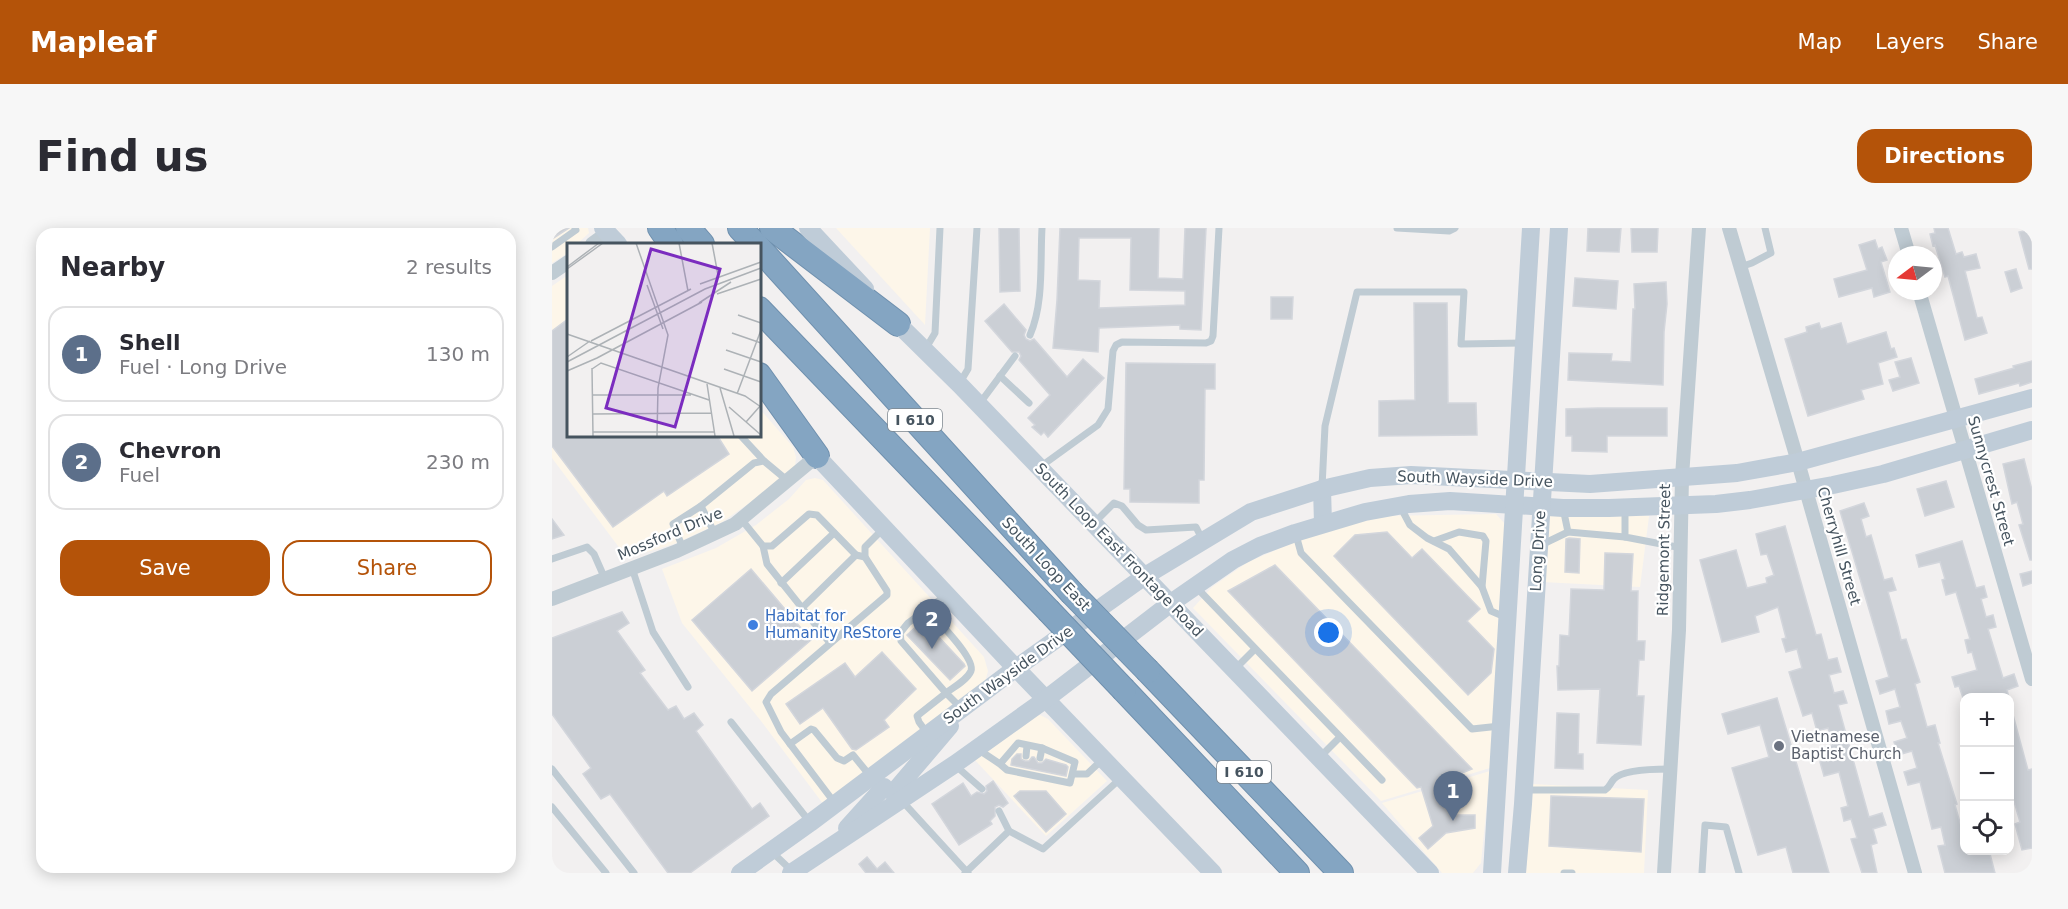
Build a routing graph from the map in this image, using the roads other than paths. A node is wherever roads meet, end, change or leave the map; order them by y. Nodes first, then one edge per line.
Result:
1 (575, 228) edge
2 (660, 228) edge
3 (688, 228) edge
4 (740, 228) edge
5 (772, 228) edge
6 (808, 228) edge
7 (940, 228) edge
8 (977, 228) edge
9 (1042, 228) edge
10 (1219, 228) edge
11 (1397, 228) edge
12 (1455, 228) edge
13 (1531, 228) edge
14 (1559, 228) edge
15 (1699, 228) edge
16 (1729, 228) edge
17 (1765, 228) edge
18 (1901, 228) edge
19 (610, 235) edge
20 (594, 243) edge
21 (670, 243) edge
22 (701, 243) edge
23 (754, 243) edge
24 (1906, 246) edge
25 (552, 247) edge
26 (760, 249) edge
27 (567, 263) edge
28 (1740, 267) junction
29 (552, 272) edge
30 (1922, 300) edge
31 (760, 310) edge
32 (898, 324) junction
33 (1030, 335) dead end
34 (1523, 343) junction
35 (1551, 347) junction
36 (925, 350) junction
37 (1016, 356) dead end
38 (760, 376) edge
39 (1000, 376) junction
40 (959, 384) junction
41 (760, 395) edge
42 (2032, 398) edge
43 (1029, 403) dead end
44 (978, 405) junction
45 (1956, 420) junction
46 (2032, 430) edge
47 (741, 436) edge
48 (1965, 450) junction
49 (817, 456) junction
50 (764, 460) junction
51 (1798, 462) junction
52 (1040, 468) junction
53 (1682, 477) junction
54 (1517, 479) junction
55 (788, 481) junction
56 (1542, 481) junction
57 (1322, 489) junction
58 (1805, 490) junction
59 (1515, 505) junction
60 (1541, 505) junction
61 (1683, 505) junction
62 (700, 506) junction
63 (1400, 506) junction
64 (1625, 507) junction
65 (1563, 508) junction
66 (741, 519) junction
67 (1323, 523) junction
68 (1094, 524) junction
69 (884, 527) junction
70 (834, 532) junction
71 (1295, 532) junction
72 (1568, 532) junction
73 (715, 534) junction
74 (1625, 537) junction
75 (1203, 541) junction
76 (1434, 541) junction
77 (763, 546) junction
78 (1538, 546) junction
79 (683, 548) junction
80 (1682, 548) junction
81 (856, 555) junction
82 (865, 557) junction
83 (552, 559) edge
84 (632, 568) junction
85 (1145, 576) junction
86 (605, 579) junction
87 (782, 583) junction
88 (1196, 587) junction
89 (1482, 587) junction
90 (947, 594) junction
91 (552, 599) edge
92 (1171, 603) junction
93 (802, 608) junction
94 (928, 610) junction
95 (1508, 618) junction
96 (830, 643) junction
97 (1507, 643) junction
98 (1533, 645) junction
99 (1256, 649) junction
100 (1016, 668) junction
101 (1235, 669) junction
102 (2032, 679) edge
103 (688, 687) dead end
104 (946, 693) junction
105 (1046, 699) junction
106 (964, 708) junction
107 (731, 722) dead end
108 (1012, 723) junction
109 (1501, 726) junction
110 (928, 734) junction
111 (1340, 737) junction
112 (1018, 743) junction
113 (790, 744) junction
114 (1027, 746) junction
115 (977, 748) junction
116 (1042, 748) junction
117 (1026, 756) dead end
118 (1040, 758) dead end
119 (1319, 758) junction
120 (1103, 759) junction
121 (954, 764) junction
122 (1000, 764) junction
123 (552, 769) edge
124 (1670, 769) junction
125 (1073, 774) junction
126 (1121, 778) junction
127 (1382, 780) dead end
128 (887, 789) junction
129 (982, 789) dead end
130 (1523, 797) junction
131 (1497, 803) junction
132 (835, 804) junction
133 (552, 807) edge
134 (999, 811) dead end
135 (810, 823) junction
136 (1009, 831) junction
137 (771, 851) junction
138 (967, 872) edge
139 (606, 873) edge
140 (634, 873) edge
141 (740, 873) edge
142 (793, 873) edge
143 (1213, 873) edge
144 (1297, 873) edge
145 (1341, 873) edge
146 (1430, 873) edge
147 (1492, 873) edge
148 (1517, 873) edge
149 (1564, 873) edge
150 (1572, 873) edge
151 (1664, 873) edge
152 (1702, 873) edge
153 (1739, 873) edge
154 (1915, 873) edge

1 - 25 lane
2 - 21 highway
3 - 22 highway
4 - 23 highway
5 - 32 highway
6 - 32 main road, South Loop East Frontage Road
7 - 36 lane
8 - 40 lane
9 - 33 lane
10 - 52 lane
11 - 12 lane
13 - 34 main road, Long Drive
14 - 35 main road, Long Drive
15 - 53 street, Ridgemont Street
16 - 28 street, Cherryhill Street
17 - 28 lane
18 - 24 street
19 - 20 street
26 - 145 highway, South Loop East / I 610, bridge
27 - 29 street
28 - 51 street, Cherryhill Street
30 - 45 street, Sunnycrest Street
31 - 144 highway, South Loop East / I 610, bridge
32 - 36 main road, South Loop East Frontage Road
34 - 35 main road
34 - 54 main road, Long Drive
34 - 57 lane
35 - 56 main road, Long Drive
36 - 40 main road, South Loop East Frontage Road
37 - 39 lane
38 - 49 highway
39 - 43 lane
39 - 44 lane
40 - 44 main road, South Loop East Frontage Road
41 - 49 main road
42 - 45 main road, South Wayside Drive
44 - 52 main road, South Loop East Frontage Road
45 - 48 street, Sunnycrest Street
45 - 51 main road, South Wayside Drive
46 - 48 main road, South Wayside Drive
47 - 50 lane
48 - 58 main road, South Wayside Drive
48 - 102 street, Sunnycrest Street
49 - 55 street, Mossford Drive
49 - 69 main road
50 - 55 lane
50 - 62 lane
51 - 53 main road, South Wayside Drive
51 - 58 street, Cherryhill Street
52 - 68 main road, South Loop East Frontage Road
53 - 56 main road, South Wayside Drive
53 - 61 street, Ridgemont Street
54 - 56 main road, South Wayside Drive
54 - 57 main road, South Wayside Drive
54 - 59 main road, Long Drive
55 - 66 street, Mossford Drive
56 - 60 main road, Long Drive
57 - 67 main road
57 - 75 main road, South Wayside Drive
58 - 61 main road, South Wayside Drive
58 - 154 street, Cherryhill Street
59 - 60 main road, South Wayside Drive
59 - 63 main road, South Wayside Drive
59 - 95 main road, Long Drive
60 - 65 main road, South Wayside Drive
60 - 78 main road, Long Drive
61 - 64 main road, South Wayside Drive
61 - 80 street, Ridgemont Street
62 - 73 lane
62 - 79 lane
63 - 67 main road, South Wayside Drive
63 - 76 lane
64 - 65 main road, South Wayside Drive
64 - 74 lane
65 - 72 lane
66 - 73 street, Mossford Drive
66 - 77 lane
67 - 71 main road, South Wayside Drive
68 - 75 lane
68 - 85 main road, South Loop East Frontage Road
69 - 82 lane
69 - 90 main road
70 - 77 lane
70 - 81 lane
70 - 87 lane
71 - 88 main road, South Wayside Drive
71 - 109 lane
72 - 74 lane
72 - 78 lane
73 - 79 street, Mossford Drive
74 - 80 lane
75 - 85 main road, South Wayside Drive
76 - 89 lane
76 - 89 lane
77 - 87 lane
78 - 98 main road, Long Drive
79 - 84 street, Mossford Drive
80 - 124 street, Ridgemont Street
81 - 82 lane
81 - 93 lane
82 - 96 lane
83 - 86 lane
84 - 86 street, Mossford Drive
84 - 103 lane
85 - 92 main road, South Loop East Frontage Road
85 - 100 main road, South Wayside Drive
86 - 91 street, Mossford Drive
87 - 93 lane
88 - 92 main road, South Wayside Drive
88 - 99 lane
89 - 95 lane
90 - 94 lane
90 - 100 main road
92 - 101 main road, South Loop East Frontage Road
92 - 105 main road, South Wayside Drive
93 - 96 lane
94 - 104 lane
94 - 104 lane
95 - 97 main road, Long Drive
96 - 113 lane
97 - 98 main road
97 - 109 main road, Long Drive
98 - 130 main road, Long Drive
99 - 101 lane
99 - 111 lane
100 - 105 main road
100 - 106 main road, South Wayside Drive
101 - 119 main road, South Loop East Frontage Road
104 - 106 lane
104 - 110 lane
105 - 108 main road, South Wayside Drive
105 - 120 main road
106 - 110 main road, South Wayside Drive
106 - 128 main road
107 - 135 lane
108 - 112 lane
108 - 115 main road, South Wayside Drive
109 - 131 main road, Long Drive
110 - 128 main road, South Wayside Drive
111 - 119 lane
111 - 127 lane
112 - 114 lane
112 - 122 lane
113 - 128 lane
113 - 132 lane
114 - 116 lane
114 - 117 lane
115 - 121 main road, South Wayside Drive
115 - 122 lane
116 - 118 lane
116 - 125 lane
119 - 146 main road, South Loop East Frontage Road
120 - 125 lane
120 - 126 main road
121 - 128 main road, South Wayside Drive
121 - 129 lane
122 - 125 lane
123 - 140 lane
124 - 130 lane
124 - 151 street, Ridgemont Street
126 - 136 lane
126 - 143 main road
128 - 132 main road, South Wayside Drive
128 - 138 lane
128 - 142 main road, South Wayside Drive
130 - 131 main road
130 - 148 main road, Long Drive
131 - 147 main road, Long Drive
132 - 135 main road, South Wayside Drive
133 - 139 lane
134 - 136 lane
135 - 137 main road, South Wayside Drive
136 - 138 lane
137 - 141 main road, South Wayside Drive
137 - 142 lane
149 - 150 lane
152 - 153 lane

